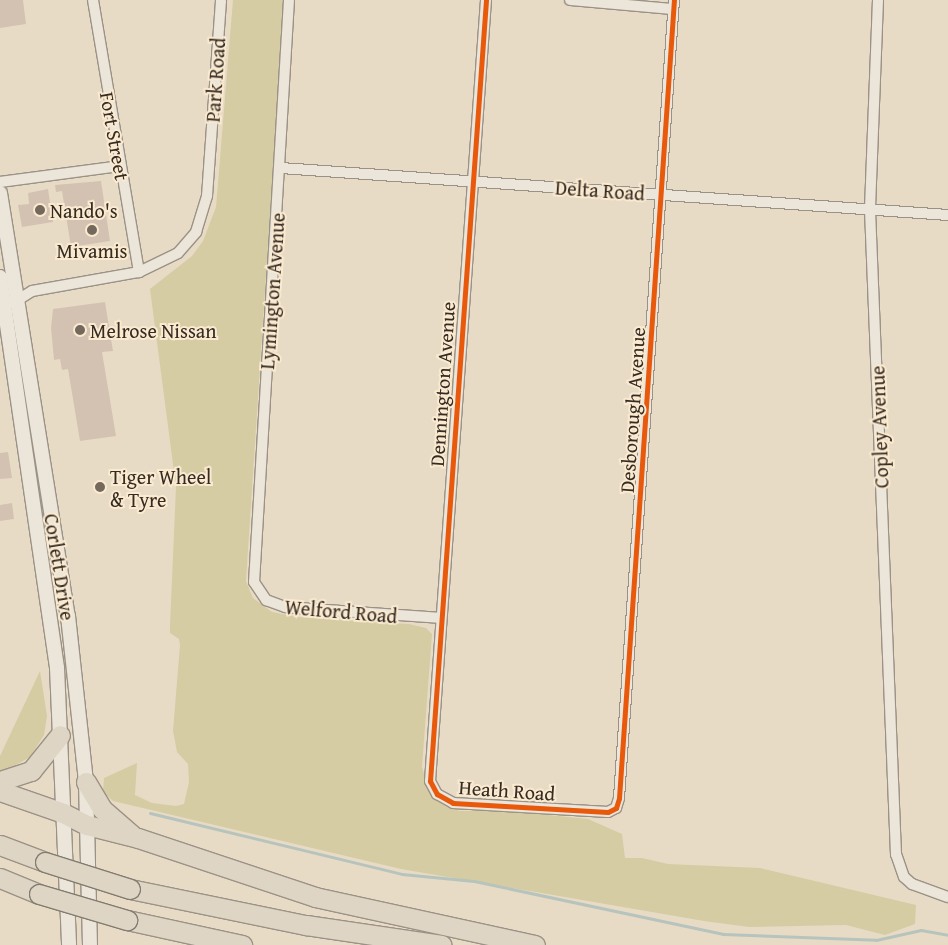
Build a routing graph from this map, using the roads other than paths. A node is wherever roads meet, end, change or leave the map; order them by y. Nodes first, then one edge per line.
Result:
1 (93, 0) edge
2 (221, 0) edge
3 (289, 0) edge
4 (486, 0) edge
5 (570, 0) edge
6 (878, 0) edge
7 (674, 4) edge
8 (120, 166) junction
9 (281, 168) junction
10 (471, 181) junction
11 (0, 182) edge
12 (0, 193) edge
13 (662, 194) junction
14 (870, 210) junction
15 (948, 215) edge
16 (139, 272) junction
17 (1, 285) edge
18 (16, 287) junction
19 (32, 292) junction
20 (8, 304) edge
21 (0, 349) edge
22 (15, 388) junction
23 (254, 582) joint
24 (440, 618) junction
25 (60, 735) junction
26 (429, 770) joint
27 (0, 781) edge
28 (86, 782) junction
29 (0, 791) edge
30 (602, 812) joint
31 (63, 813) junction
32 (88, 825) junction
33 (138, 838) junction
34 (0, 845) edge
35 (0, 878) edge
36 (948, 897) edge
37 (69, 945) edge
38 (90, 945) edge
39 (242, 945) edge
40 (442, 945) edge
41 (535, 945) edge

1 - 8 street, Fort Street
2 - 16 street, Park Road
3 - 9 street, Lymington Avenue
4 - 10 street, Dennington Avenue
5 - 7 street
6 - 14 street, Copley Avenue
7 - 13 street, Desborough Avenue
8 - 11 street
8 - 16 street, Fort Street
9 - 10 street, Delta Road
9 - 23 street, Lymington Avenue
10 - 13 street, Delta Road
10 - 24 street, Dennington Avenue
12 - 18 main road, Corlett Drive
13 - 14 street, Delta Road
13 - 30 street, Desborough Avenue
14 - 15 street, Delta Road
14 - 36 street, Copley Avenue
16 - 19 street, Park Road
17 - 18 street
17 - 20 main road, Corlett Drive
18 - 19 street
18 - 20 main road, Corlett Drive
19 - 20 street
20 - 22 main road, Corlett Drive
20 - 28 main road, Corlett Drive
21 - 22 main road
22 - 25 main road, Corlett Drive
23 - 24 street, Welford Road
24 - 26 street, Dennington Avenue
25 - 27 highway
25 - 31 main road, Corlett Drive
26 - 30 street, Heath Road
28 - 32 main road, Corlett Drive
28 - 33 highway
29 - 31 highway
31 - 32 highway
31 - 37 main road, Corlett Drive
32 - 33 highway
32 - 38 main road, Corlett Drive
33 - 41 highway
34 - 40 highway, bridge
35 - 39 highway, bridge

